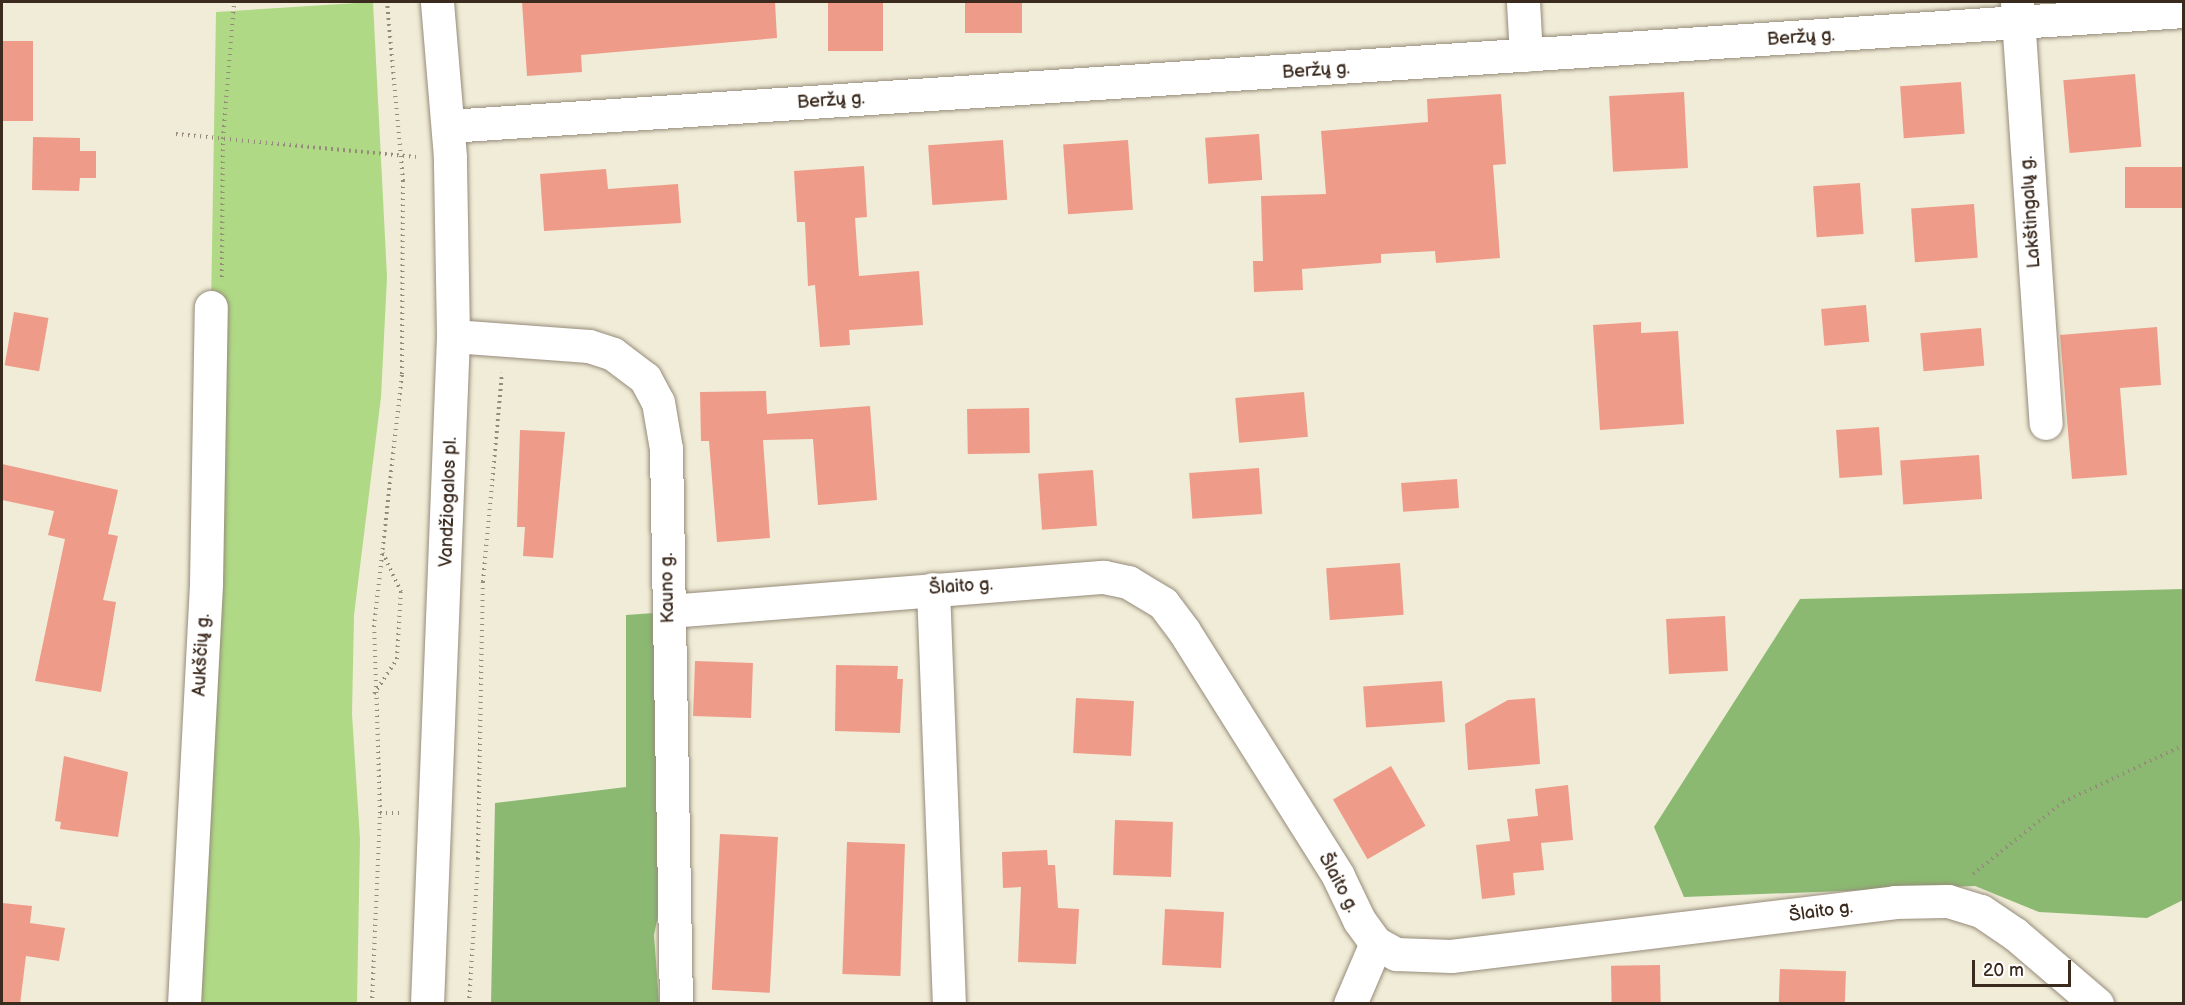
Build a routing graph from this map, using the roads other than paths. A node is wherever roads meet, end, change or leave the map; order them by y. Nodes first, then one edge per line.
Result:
1 (437, 2) edge
2 (1523, 2) edge
3 (2184, 11) edge
4 (2017, 13) edge
5 (1526, 55) junction
6 (449, 141) junction
7 (216, 296) road end
8 (453, 336) junction
9 (2046, 423) dead end
10 (933, 589) junction
11 (669, 611) junction
12 (1376, 943) junction
13 (184, 1004) edge
14 (427, 1004) edge
15 (676, 1004) edge
16 (949, 1004) edge
17 (1350, 1004) edge
18 (2097, 1004) edge

1 - 6 street, Vandžiogalos pl.
2 - 5 street
3 - 4 street, Beržų g.
4 - 5 street, Beržų g.
4 - 9 street, Lakštingalų g.
5 - 6 street, Beržų g.
6 - 8 street, Vandžiogalos pl.
7 - 13 street, Aukščių g.
8 - 11 street, Kauno g.
8 - 14 street, Vandžiogalos pl.
10 - 11 street, Šlaito g.
10 - 12 street, Šlaito g.
10 - 16 street
11 - 15 street, Kauno g.
12 - 17 street
12 - 18 street, Šlaito g.

